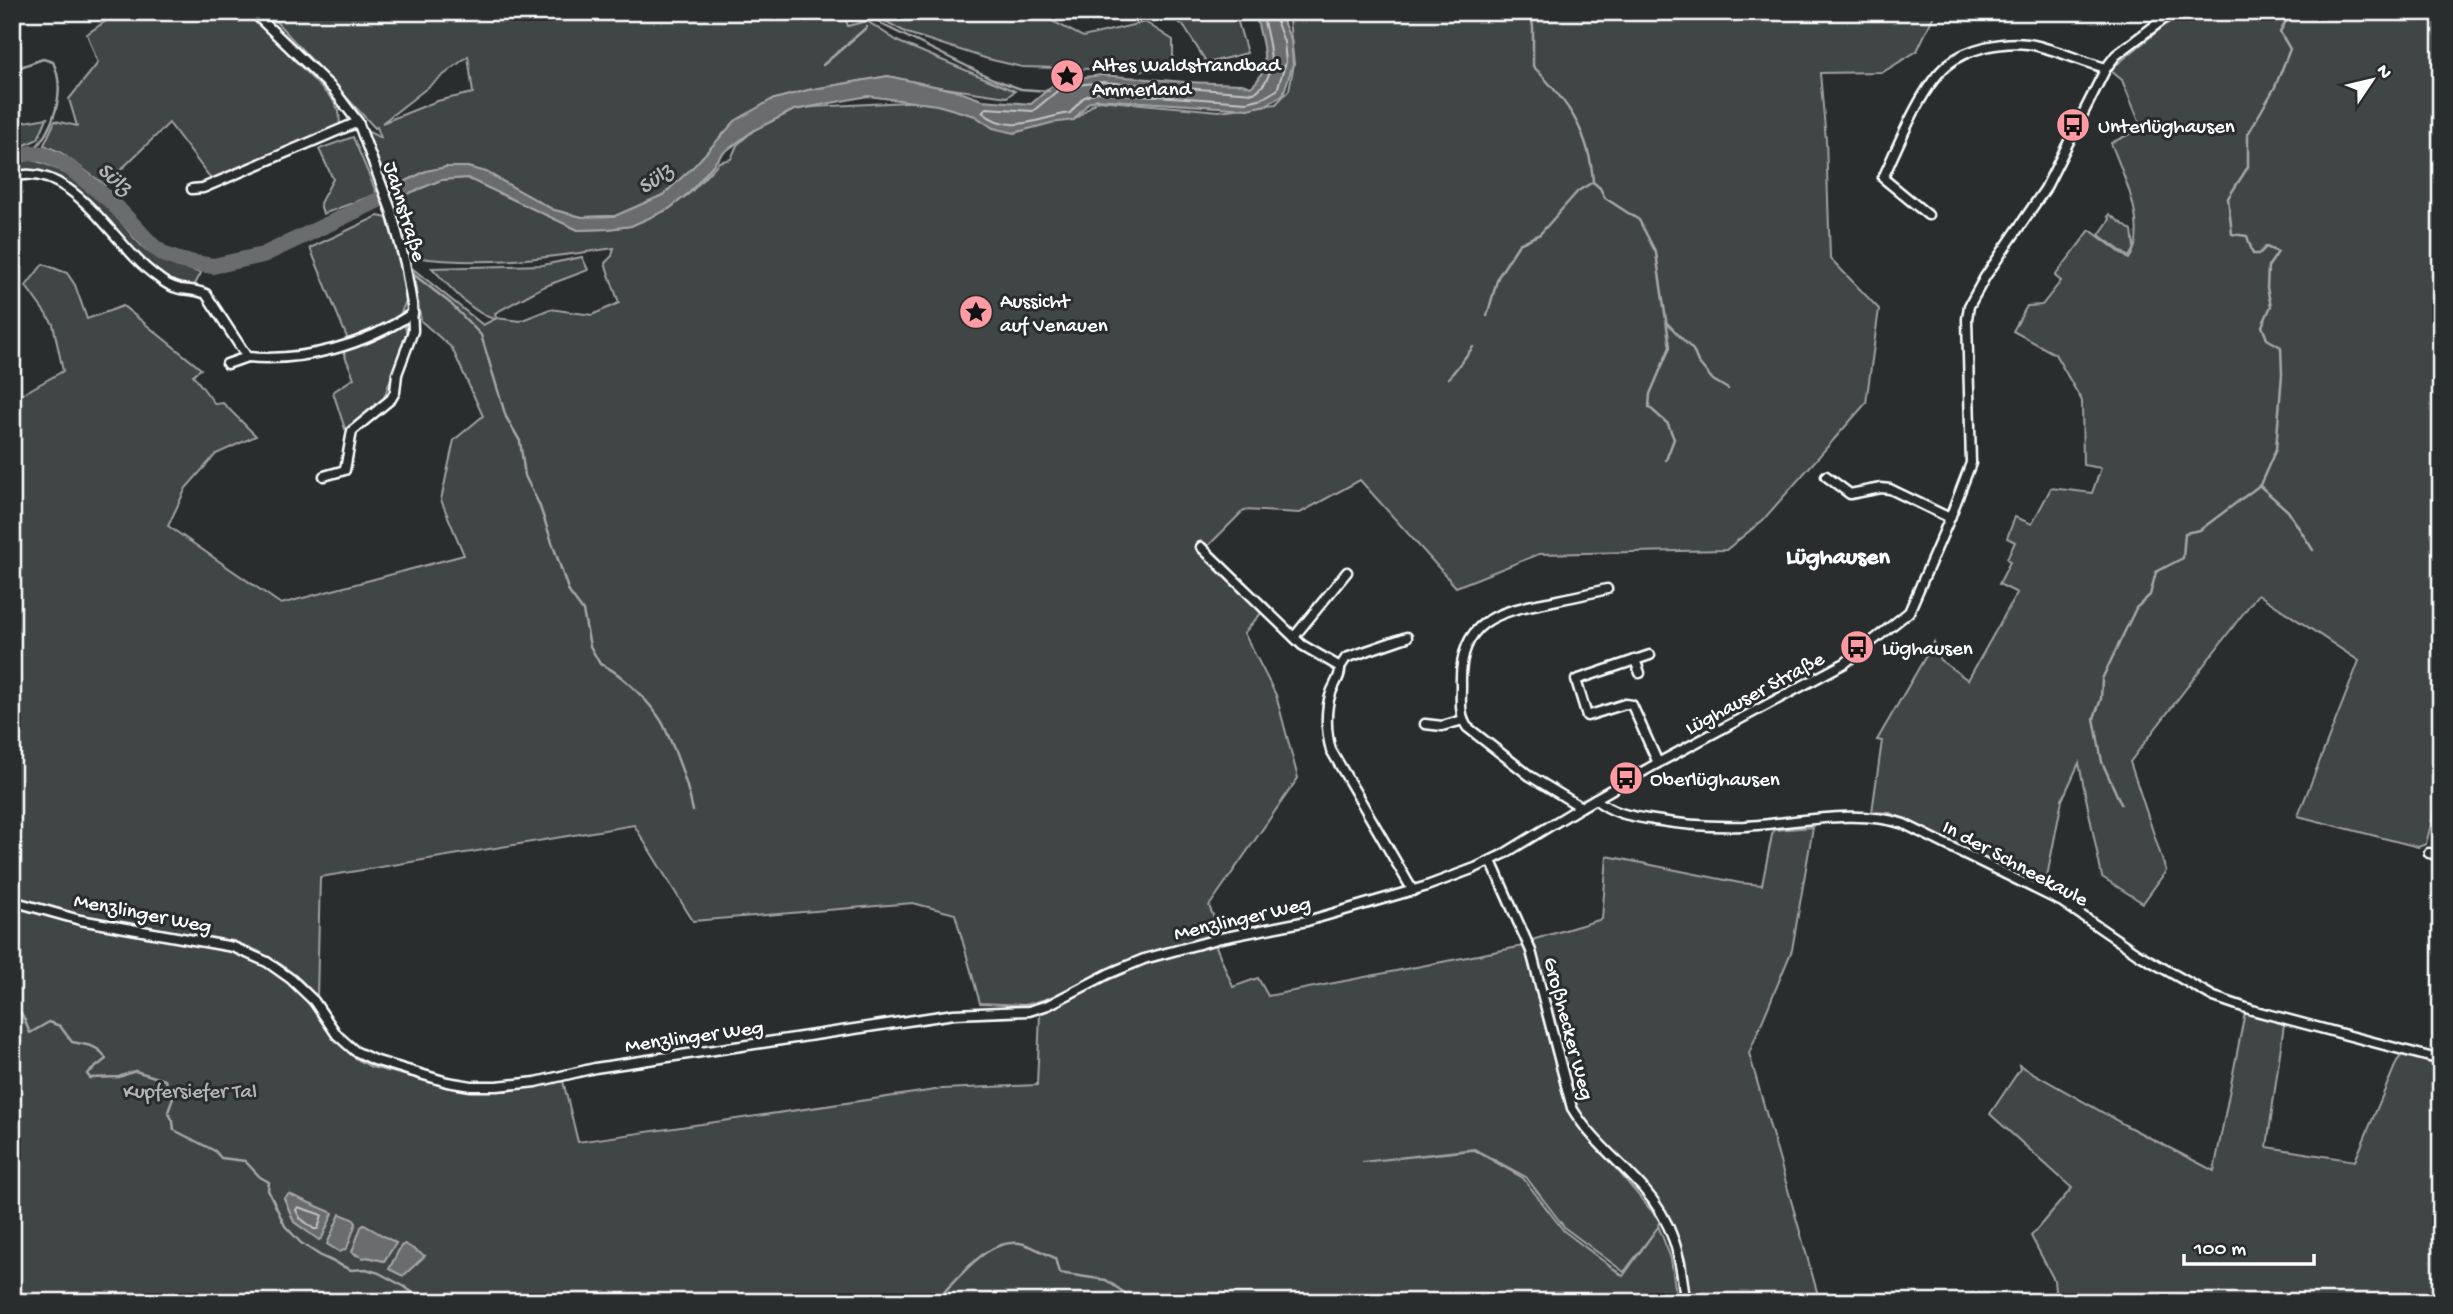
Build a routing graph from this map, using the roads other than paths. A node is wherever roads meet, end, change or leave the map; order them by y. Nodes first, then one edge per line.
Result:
1 (253, 12) edge
2 (2173, 12) edge
3 (2106, 68) junction
4 (358, 122) junction
5 (12, 177) edge
6 (192, 189) dead end
7 (1928, 215) dead end
8 (412, 313) junction
9 (247, 357) junction
10 (227, 364) dead end
11 (324, 476) dead end
12 (1826, 476) dead end
13 (1950, 518) junction
14 (1201, 547) dead end
15 (1347, 572) dead end
16 (1606, 589) dead end
17 (1294, 637) junction
18 (1407, 637) dead end
19 (1650, 655) dead end
20 (1635, 660) junction
21 (1340, 667) junction
22 (1640, 673) dead end
23 (1463, 720) junction
24 (1425, 724) dead end
25 (1658, 763) junction
26 (1595, 799) junction
27 (1580, 807) junction
28 (2429, 853) dead end
29 (2441, 856) edge
30 (1491, 861) junction
31 (1413, 891) junction
32 (12, 901) edge
33 (2441, 1060) edge
34 (1685, 1302) edge

1 - 4 street, Jahnstraße
2 - 3 street, Lüghauser Straße
3 - 7 street
3 - 13 street, Lüghauser Straße
4 - 6 street
4 - 8 street, Jahnstraße
5 - 9 street
8 - 9 street
8 - 11 street, Jahnstraße
9 - 10 street
12 - 13 street
13 - 25 street, Lüghauser Straße
14 - 17 street
15 - 17 street
16 - 23 street
17 - 21 street
18 - 21 street
19 - 20 street
20 - 22 street
20 - 25 street
21 - 31 street
23 - 24 street
23 - 27 street
25 - 26 street, Lüghauser Straße
26 - 27 street, Lüghauser Straße
26 - 33 street, In der Schneekaule
27 - 30 street, Lüghauser Straße
28 - 29 street
30 - 31 street, Lüghauser Straße
30 - 34 street, Großhecker Weg
31 - 32 street, Menzlinger Weg

